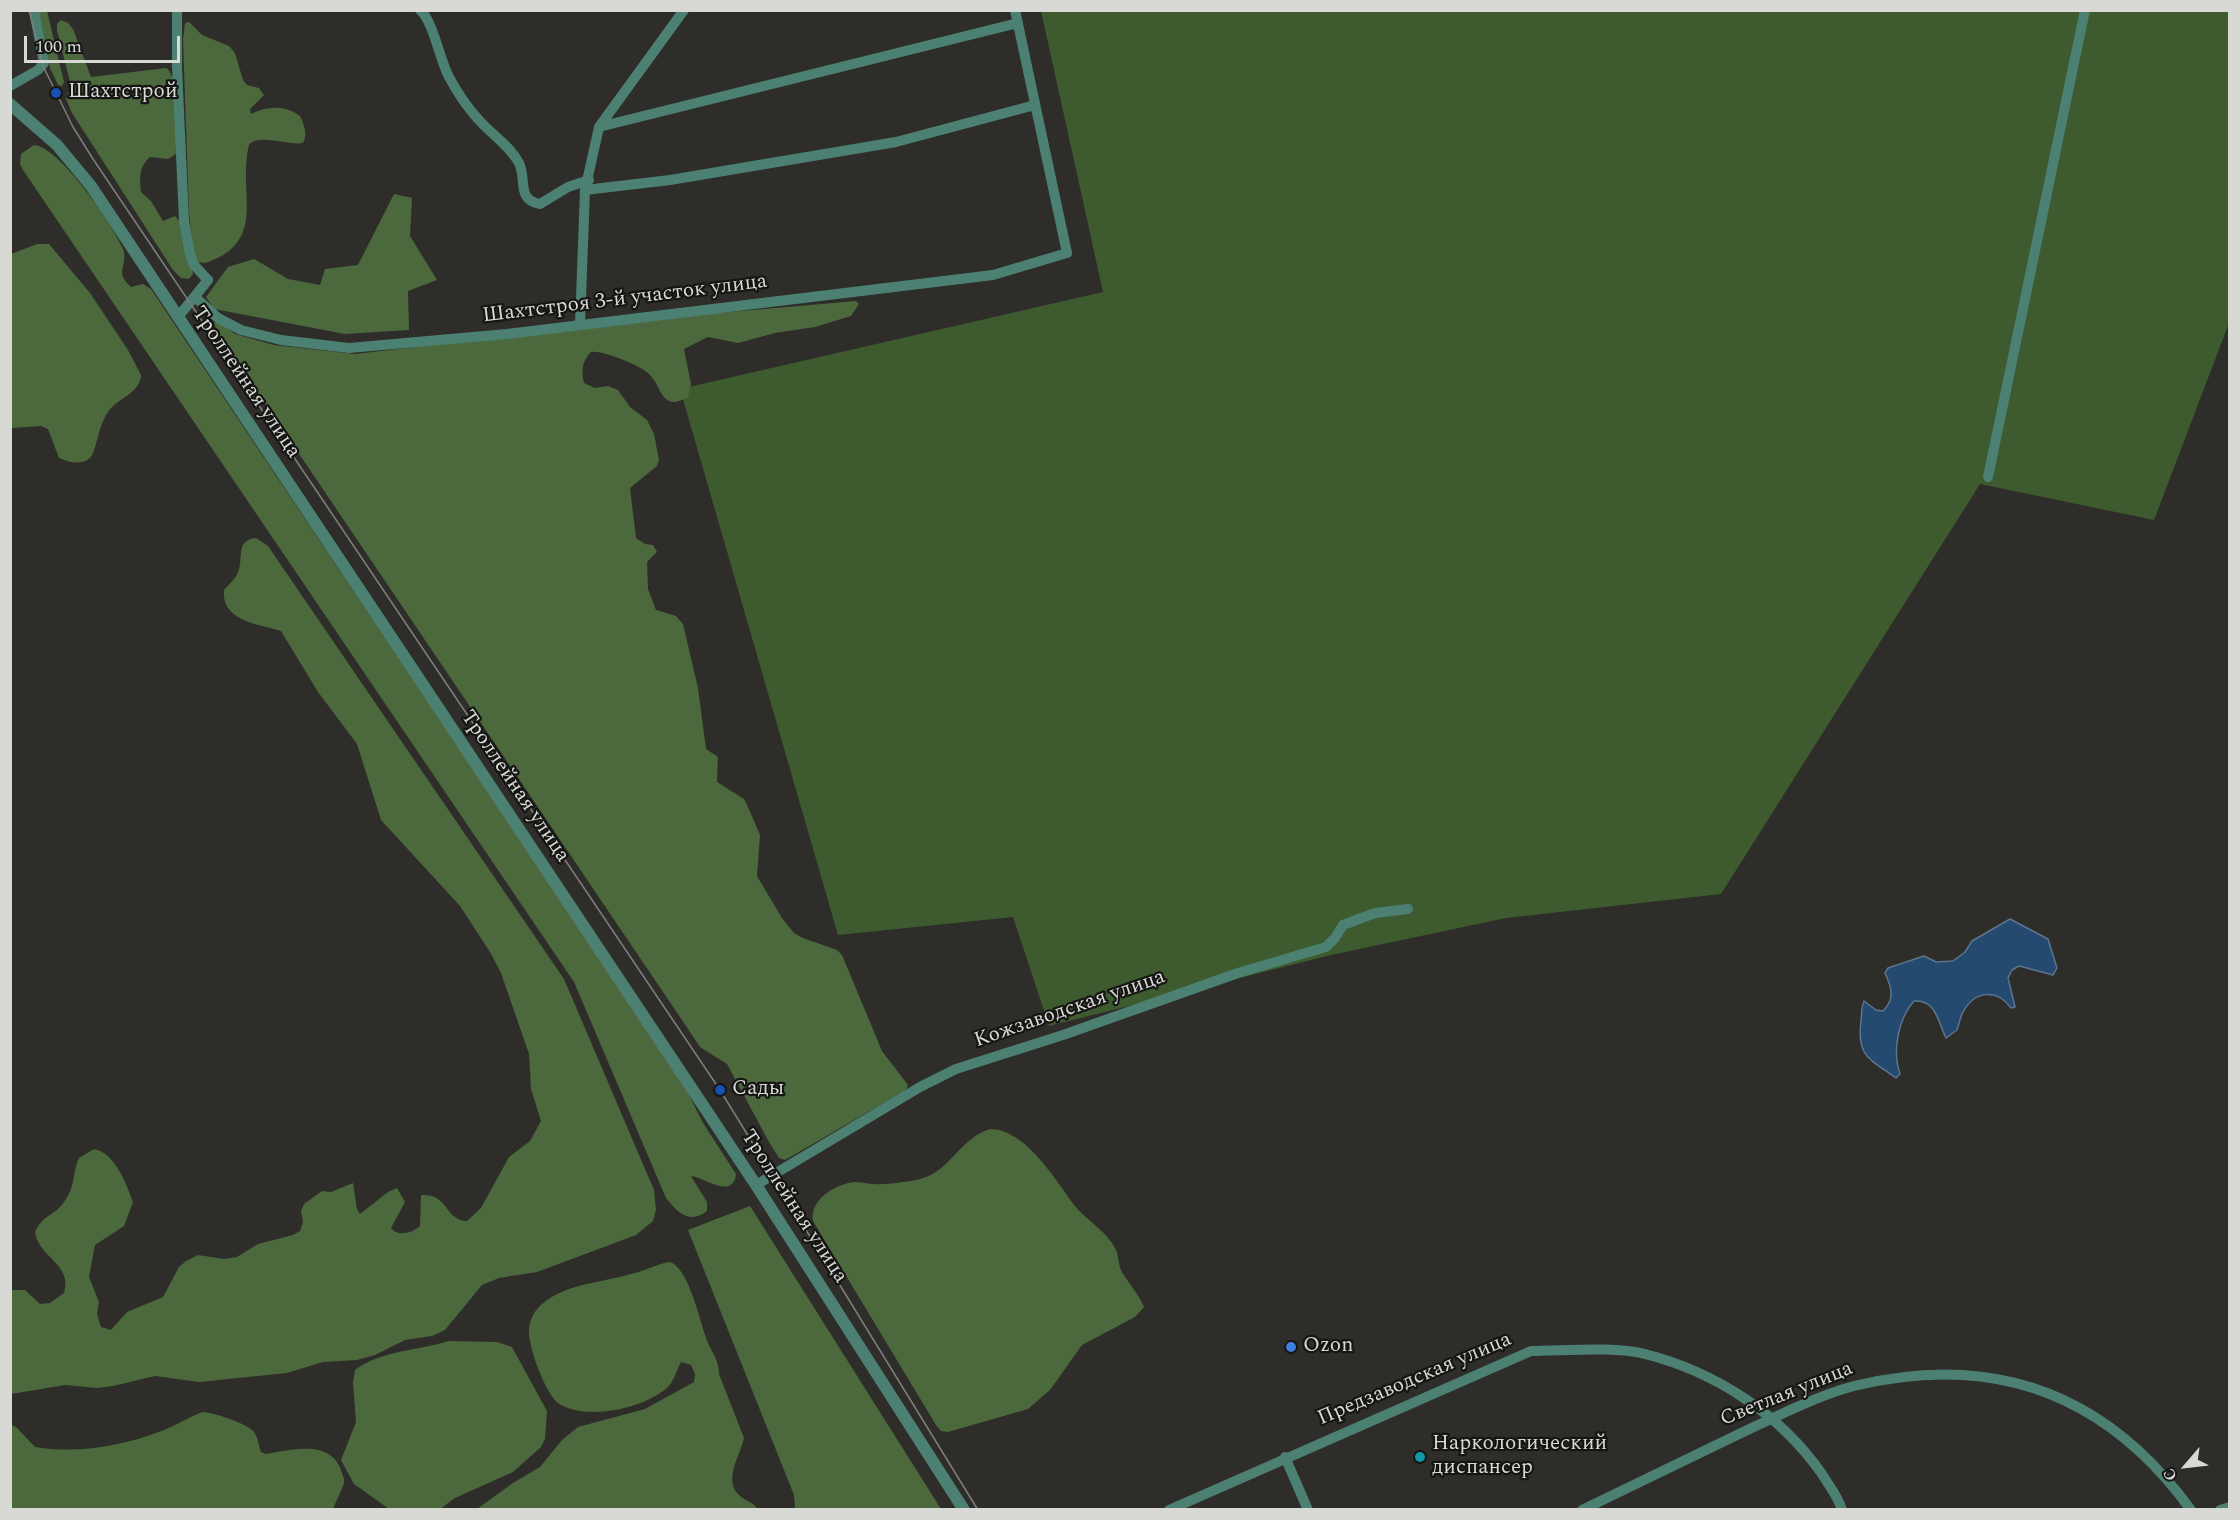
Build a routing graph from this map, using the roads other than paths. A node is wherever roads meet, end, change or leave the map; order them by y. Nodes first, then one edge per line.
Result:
1 (34, 10) edge
2 (177, 10) edge
3 (420, 10) edge
4 (684, 10) edge
5 (1015, 10) edge
6 (2085, 10) edge
7 (1018, 23) junction
8 (10, 86) edge
9 (10, 104) edge
10 (1035, 105) junction
11 (599, 127) junction
12 (587, 185) junction
13 (196, 298) junction
14 (178, 317) junction
15 (580, 325) junction
16 (1988, 477) dead end
17 (1408, 909) dead end
18 (756, 1185) junction
19 (1773, 1418) junction
20 (1285, 1457) junction
21 (2229, 1507) edge
22 (963, 1509) edge
23 (1169, 1509) edge
24 (1308, 1509) edge
25 (1582, 1509) edge
26 (1842, 1509) edge
27 (2191, 1509) edge
28 (2220, 1509) edge

1 - 8 street
2 - 13 street
3 - 12 street
4 - 11 street
5 - 7 street
6 - 16 street
7 - 10 street
7 - 11 street
9 - 14 street, Троллейная улица
10 - 12 street
10 - 15 street, Шахтстроя 3-й участок улица
11 - 12 street
12 - 15 street
13 - 14 street
13 - 15 street, Шахтстроя 3-й участок улица
14 - 18 street, Троллейная улица
17 - 18 street, Кожзаводская улица
18 - 22 street, Троллейная улица
19 - 20 street, Предзаводская улица
19 - 25 street, Светлая улица
19 - 26 street, Предзаводская улица
19 - 27 street, Светлая улица
20 - 23 street, Предзаводская улица
20 - 24 street
21 - 28 street

